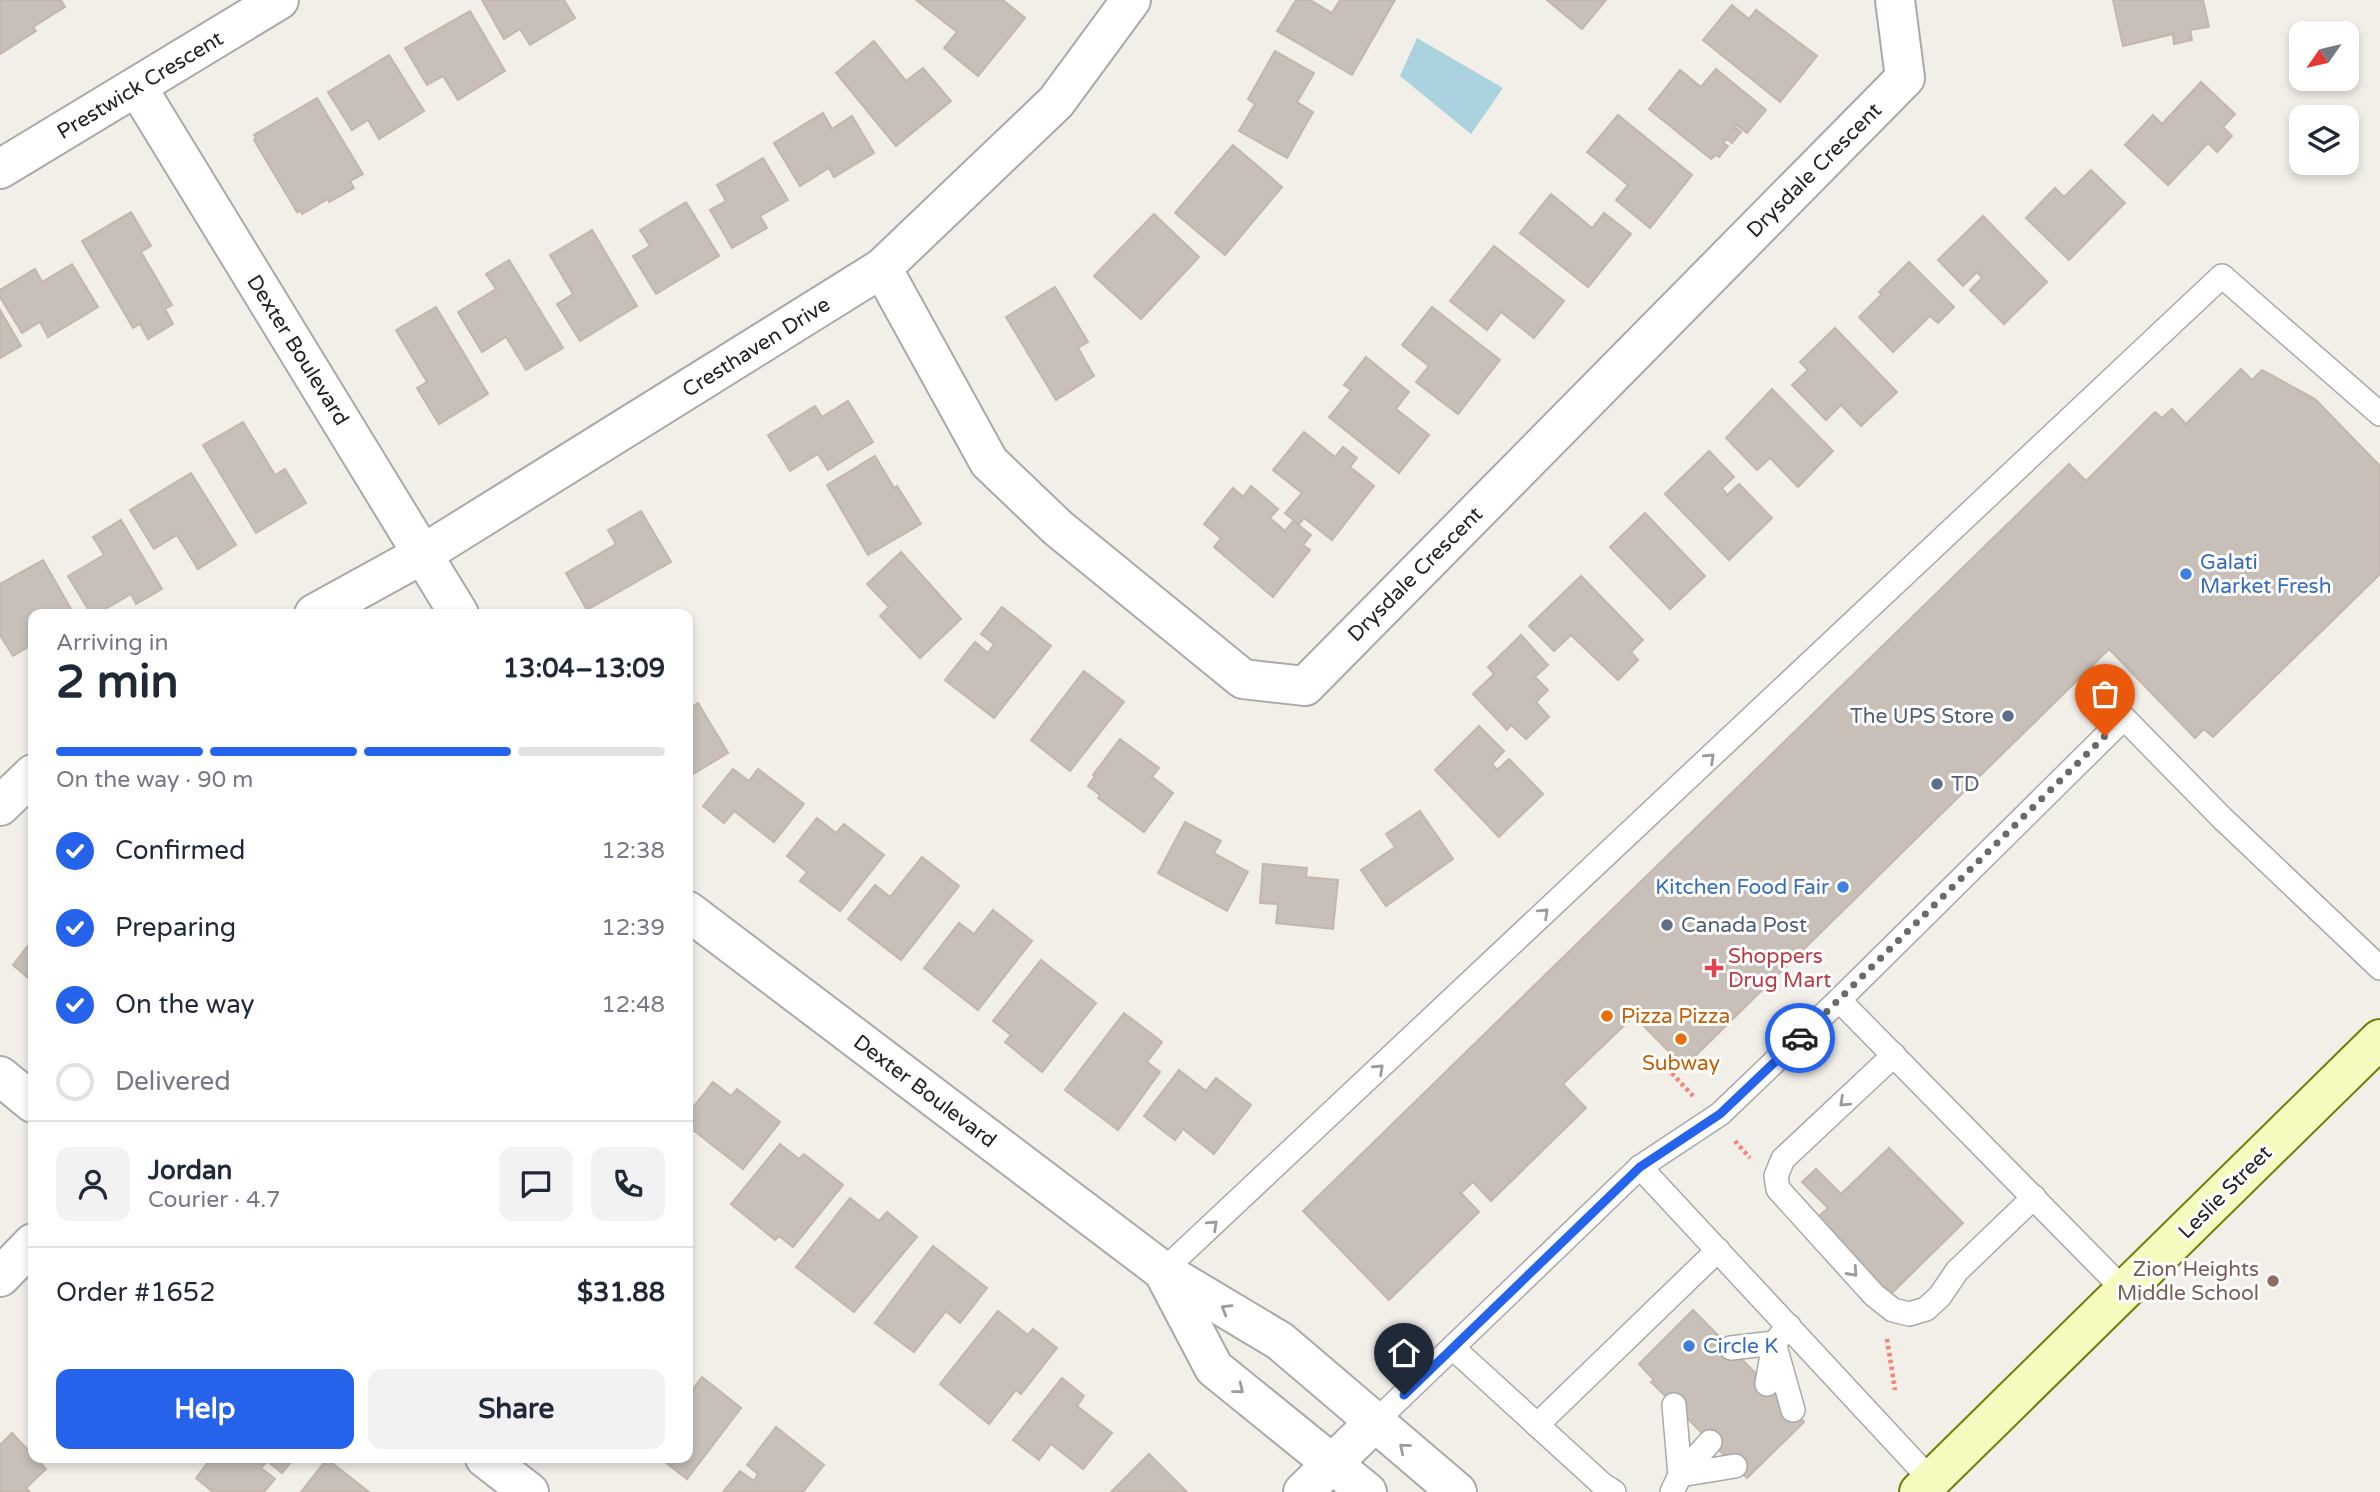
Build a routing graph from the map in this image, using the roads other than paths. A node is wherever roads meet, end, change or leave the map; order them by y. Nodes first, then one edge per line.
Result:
1 (279, 0) edge
2 (1131, 0) edge
3 (1895, 0) edge
4 (137, 87) junction
5 (0, 169) edge
6 (882, 268) junction
7 (2380, 414) edge
8 (423, 554) junction
9 (323, 609) edge
10 (456, 609) edge
11 (28, 780) edge
12 (0, 806) edge
13 (693, 915) edge
14 (2380, 968) edge
15 (1839, 1000) junction
16 (2380, 1039) edge
17 (1894, 1055) junction
18 (0, 1076) edge
19 (28, 1099) edge
20 (1640, 1167) junction
21 (2034, 1197) junction
22 (28, 1249) edge
23 (1718, 1250) junction
24 (1163, 1271) junction
25 (0, 1276) edge
26 (2125, 1291) junction
27 (1781, 1334) junction
28 (1452, 1348) junction
29 (1731, 1348) dead end
30 (1767, 1384) dead end
31 (1674, 1405) dead end
32 (1793, 1410) dead end
33 (1374, 1423) junction
34 (1537, 1425) junction
35 (1710, 1442) dead end
36 (491, 1463) edge
37 (1332, 1464) junction
38 (1735, 1466) dead end
39 (1676, 1484) edge
40 (1925, 1486) edge
41 (529, 1492) edge
42 (1303, 1492) edge
43 (1367, 1492) edge
44 (1457, 1492) edge
45 (1614, 1492) edge

1 - 4 street, Prestwick Crescent
2 - 6 street, Cresthaven Drive
3 - 6 street, Drysdale Crescent
4 - 5 street, Prestwick Crescent
4 - 8 street, Dexter Boulevard
6 - 8 street, Cresthaven Drive
24 -> 7 lane
8 - 9 street, Cresthaven Drive
8 - 10 street, Dexter Boulevard
11 - 12 street
13 - 24 street, Dexter Boulevard
14 - 15 lane
15 - 17 lane
15 - 20 lane
16 - 26 main road, Leslie Street
17 - 21 lane
17 -> 21 lane
18 - 19 street
20 - 23 lane
20 - 28 lane
21 - 26 lane
22 - 25 street
23 - 27 lane
23 - 34 lane
33 -> 24 street, Dexter Boulevard
24 -> 37 street, Dexter Boulevard
26 - 40 main road, Leslie Street
27 - 29 lane
27 - 30 lane
27 - 32 lane
27 - 40 lane
28 - 33 lane
28 - 34 lane
31 - 39 lane
33 - 37 street
44 -> 33 street, Dexter Boulevard
34 - 45 lane
35 - 39 lane
36 - 41 street
37 - 42 street
37 - 43 street, Dexter Boulevard
38 - 39 lane

